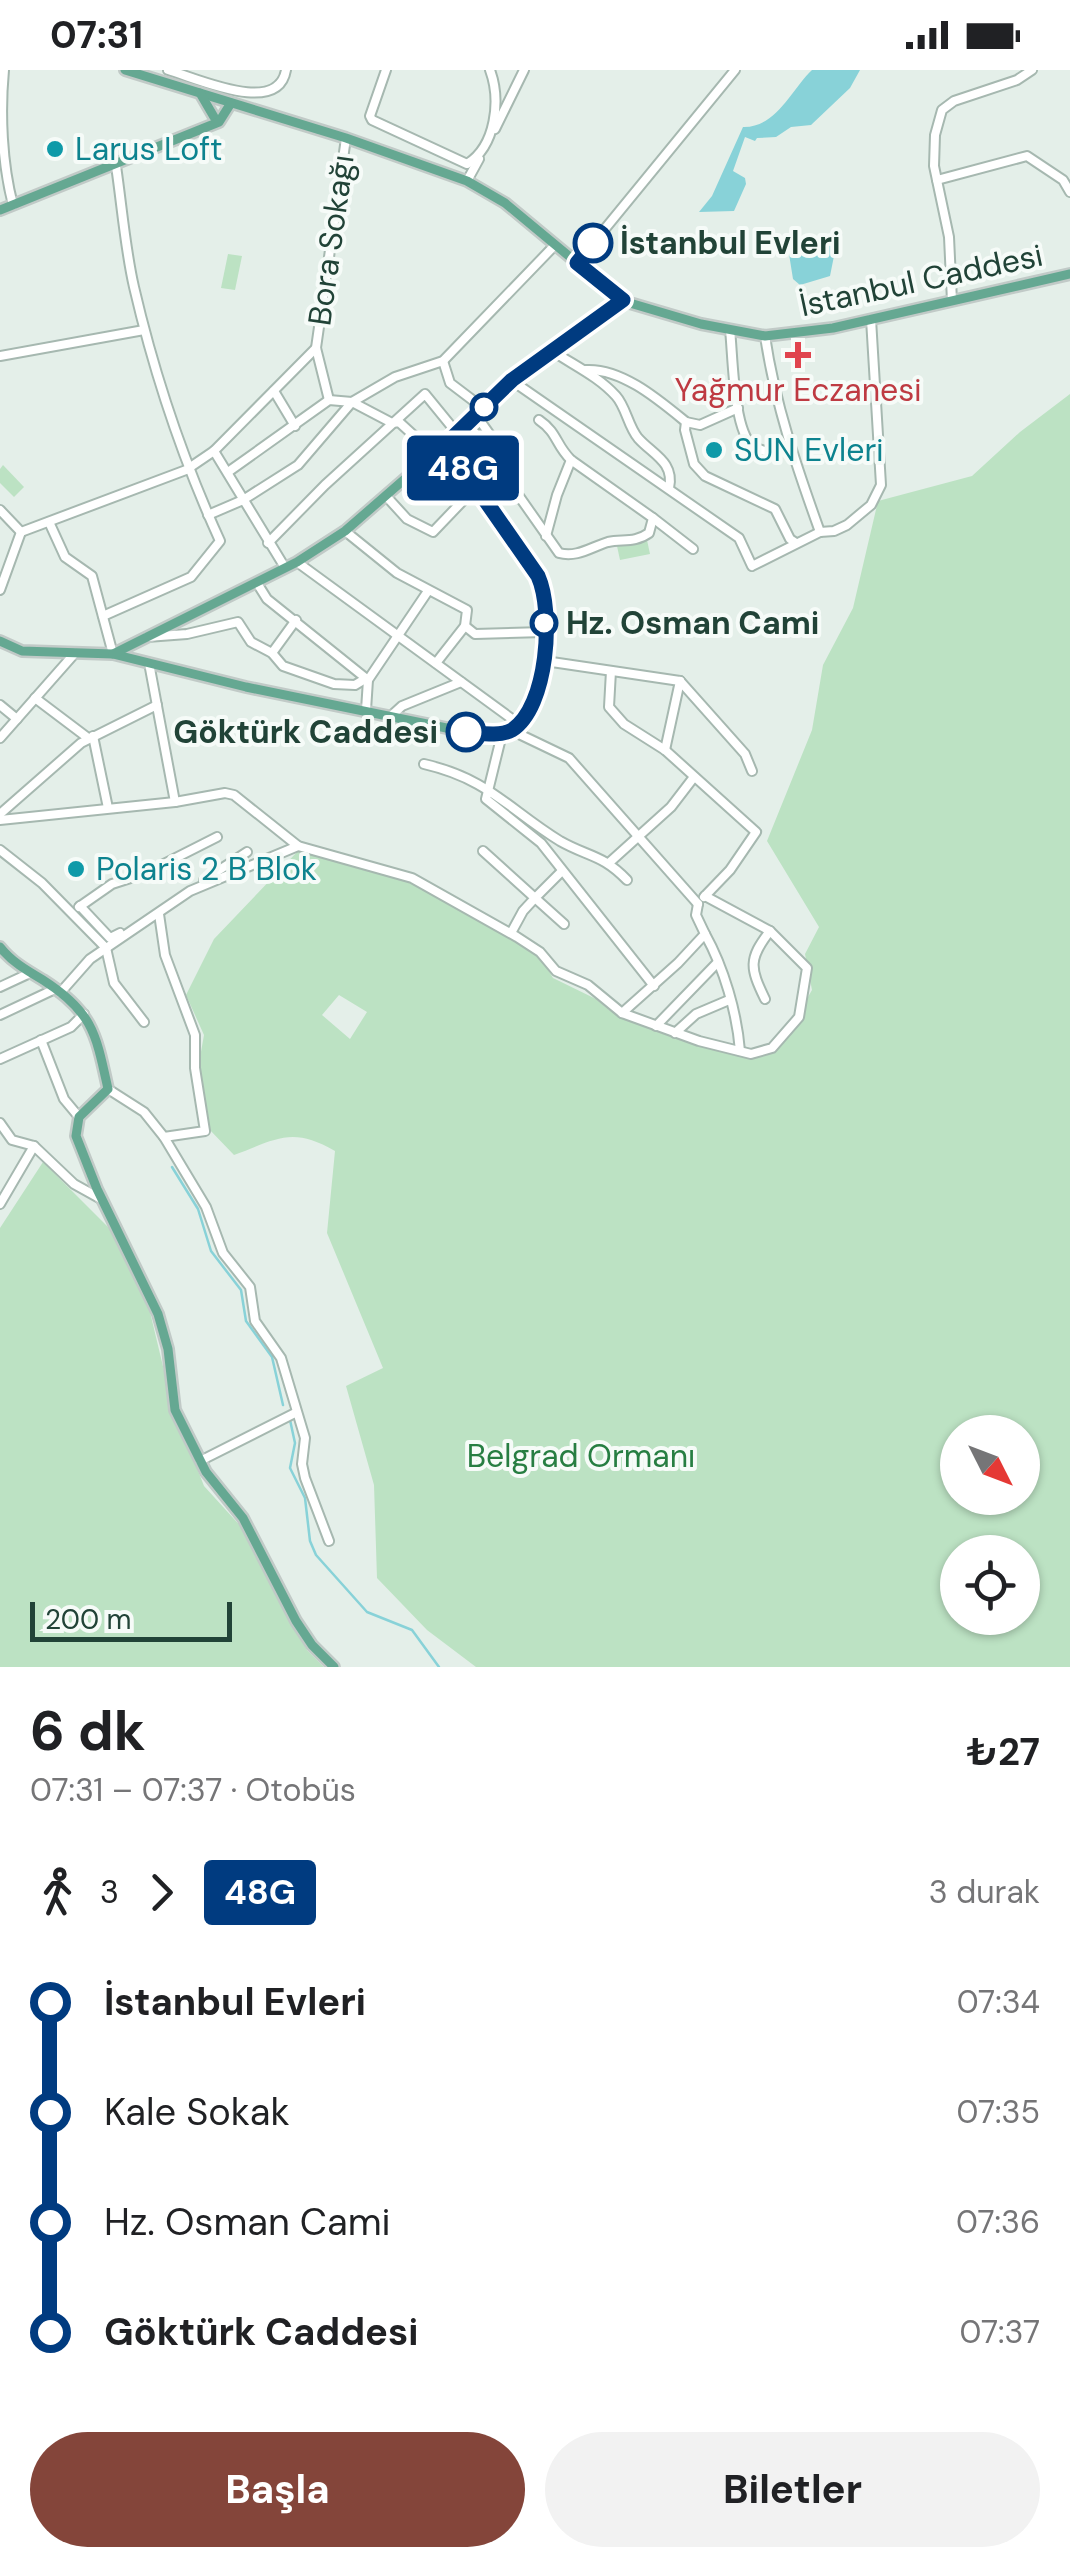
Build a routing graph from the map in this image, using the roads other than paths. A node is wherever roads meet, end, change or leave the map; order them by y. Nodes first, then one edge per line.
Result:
1 (4, 70) edge
2 (125, 70) edge
3 (168, 70) edge
4 (286, 70) edge
5 (386, 70) edge
6 (490, 70) edge
7 (524, 70) edge
8 (736, 70) edge
9 (1032, 70) edge
10 (200, 93) junction
11 (226, 101) junction
12 (212, 121) junction
13 (346, 138) junction
14 (449, 156) junction
15 (116, 166) junction
16 (443, 173) junction
17 (937, 180) junction
18 (467, 181) junction
19 (1070, 192) edge
20 (13, 205) junction
21 (0, 210) edge
22 (555, 245) junction
23 (577, 263) junction
24 (1070, 274) edge
25 (623, 300) junction
26 (952, 301) junction
27 (872, 320) junction
28 (144, 330) junction
29 (730, 330) junction
30 (765, 336) junction
31 (316, 348) junction
32 (551, 350) junction
33 (0, 356) edge
34 (443, 362) junction
35 (586, 370) junction
36 (512, 380) junction
37 (274, 391) junction
38 (329, 400) junction
39 (352, 402) junction
40 (738, 408) junction
41 (479, 411) junction
42 (539, 420) dead end
43 (392, 422) junction
44 (467, 422) junction
45 (686, 422) junction
46 (295, 426) junction
47 (456, 432) junction
48 (446, 444) junction
49 (494, 450) junction
50 (214, 451) junction
51 (768, 452) dead end
52 (434, 454) junction
53 (571, 460) junction
54 (189, 466) junction
55 (228, 472) junction
56 (477, 486) junction
57 (670, 488) junction
58 (386, 496) junction
59 (244, 500) junction
60 (0, 510) edge
61 (208, 515) junction
62 (653, 518) junction
63 (49, 522) junction
64 (344, 531) junction
65 (20, 532) junction
66 (820, 532) junction
67 (546, 536) junction
68 (268, 543) junction
69 (796, 543) junction
70 (693, 549) dead end
71 (297, 562) junction
72 (284, 566) junction
73 (257, 582) junction
74 (0, 590) edge
75 (428, 591) junction
76 (103, 616) junction
77 (296, 620) junction
78 (465, 626) junction
79 (544, 632) junction
80 (147, 637) junction
81 (399, 637) junction
82 (0, 641) edge
83 (75, 652) junction
84 (272, 653) junction
85 (113, 654) junction
86 (545, 661) junction
87 (149, 663) junction
88 (436, 663) junction
89 (611, 671) junction
90 (367, 680) junction
91 (680, 681) junction
92 (461, 682) junction
93 (36, 698) junction
94 (0, 705) edge
95 (157, 705) junction
96 (366, 710) junction
97 (392, 716) junction
98 (17, 718) junction
99 (515, 728) junction
100 (502, 734) junction
101 (90, 737) junction
102 (0, 738) edge
103 (665, 750) junction
104 (424, 764) dead end
105 (752, 771) dead end
106 (694, 776) junction
107 (489, 789) junction
108 (176, 802) junction
109 (108, 808) junction
110 (0, 817) edge
111 (638, 835) junction
112 (217, 838) dead end
113 (298, 846) junction
114 (0, 850) edge
115 (483, 851) dead end
116 (247, 852) dead end
117 (610, 862) junction
118 (561, 872) junction
119 (628, 880) dead end
120 (534, 898) junction
121 (701, 900) junction
122 (80, 906) junction
123 (72, 913) junction
124 (159, 914) junction
125 (564, 924) dead end
126 (770, 931) junction
127 (511, 933) junction
128 (705, 934) junction
129 (0, 947) edge
130 (106, 948) junction
131 (718, 962) junction
132 (30, 973) junction
133 (654, 986) junction
134 (0, 987) edge
135 (58, 991) junction
136 (728, 1000) junction
137 (764, 1000) dead end
138 (622, 1013) junction
139 (84, 1014) junction
140 (0, 1015) edge
141 (144, 1022) dead end
142 (656, 1026) junction
143 (675, 1032) junction
144 (41, 1040) junction
145 (740, 1051) junction
146 (0, 1059) edge
147 (108, 1088) junction
148 (79, 1117) junction
149 (0, 1123) edge
150 (164, 1137) junction
151 (34, 1146) junction
152 (102, 1199) junction
153 (0, 1204) edge
154 (295, 1413) junction
155 (200, 1461) junction
156 (329, 1540) dead end
157 (334, 1667) edge

1 - 20 street
2 - 10 main road, İstanbul Caddesi
3 - 4 street
5 - 14 street
6 - 14 street
7 - 18 street
8 - 23 street
9 - 17 street
10 - 11 main road, İstanbul Caddesi
10 - 12 main road
11 - 12 main road
11 - 13 main road, İstanbul Caddesi
12 - 15 main road
13 - 16 main road, İstanbul Caddesi
13 - 31 street, Bora Sokağı
14 - 16 street
15 - 20 main road
15 - 28 street
16 - 18 main road, İstanbul Caddesi
17 - 19 street
17 - 26 street
18 - 22 main road, İstanbul Caddesi
20 - 21 main road
22 - 23 main road, İstanbul Caddesi
22 - 34 street
23 - 25 main road, İstanbul Caddesi
24 - 26 main road, İstanbul Caddesi
25 - 29 main road, İstanbul Caddesi
25 - 32 main road
26 - 27 main road, İstanbul Caddesi
27 - 30 main road, İstanbul Caddesi
27 - 66 street
28 - 33 street
28 - 54 street
29 - 30 main road, İstanbul Caddesi
29 - 40 street
30 - 66 street
31 - 37 street
31 - 38 street, Bora Sokağı
32 - 35 street
32 - 36 main road
34 - 39 street
34 - 41 street
35 - 45 street
35 - 57 street
36 - 41 main road
36 - 57 street
37 - 46 street
37 - 50 street
38 - 39 street
38 - 46 street
39 - 43 street
39 - 59 street
40 - 45 street
40 - 51 street
41 - 44 main road
41 - 49 street
42 - 53 street
43 - 47 street
43 - 52 street
43 - 68 street
44 - 47 main road
44 - 49 street
45 - 69 street
46 - 55 street
47 - 48 main road
48 - 52 main road
48 - 56 main road
49 - 67 street
50 - 54 street
50 - 55 street
52 - 58 main road
53 - 62 street
53 - 67 street
54 - 61 street
54 - 63 street
55 - 59 street
56 - 58 street
56 - 79 main road
57 - 69 street
58 - 64 main road
59 - 61 street
59 - 68 street
60 - 65 street
61 - 76 street
62 - 67 street
62 - 70 street
63 - 65 street
63 - 76 street
64 - 71 main road
64 - 75 street
65 - 74 street
66 - 69 street
68 - 72 street
71 - 72 main road
71 - 81 street
72 - 73 main road
73 - 77 street
73 - 80 main road
75 - 78 street
75 - 81 street
76 - 85 street
77 - 84 street
77 - 90 street
78 - 79 street
78 - 88 street
79 - 86 main road
80 - 84 street
80 - 85 main road
81 - 88 street
81 - 90 street
82 - 83 main road
83 - 85 main road
83 - 93 street
84 - 90 street
85 - 87 main road
86 - 89 street
86 - 99 main road
87 - 95 street
87 - 96 main road
88 - 92 street
89 - 91 street
89 - 103 street
90 - 96 street
91 - 103 street
91 - 105 street
92 - 97 street
92 - 99 street
93 - 98 street
93 - 101 street
94 - 98 street
95 - 101 street
95 - 108 street
96 - 97 main road
97 - 100 main road
98 - 102 street
99 - 100 main road
99 - 111 street
100 - 107 street
101 - 109 street
101 - 110 street
103 - 106 street
104 - 107 street
106 - 111 street
106 - 121 street
107 - 117 street
107 - 118 street
108 - 109 street
108 - 113 street
109 - 110 street
111 - 117 street
111 - 121 street
112 - 122 street
113 - 124 street
113 - 127 street
114 - 123 street
115 - 120 street
116 - 122 street
117 - 119 street
118 - 120 street
118 - 133 street
120 - 125 street
120 - 127 street
121 - 126 street
121 - 128 street
122 - 123 street
123 - 130 street
124 - 130 street
124 - 150 street
126 - 137 street
126 - 145 street
127 - 138 street
128 - 131 street
128 - 133 street
129 - 132 main road
130 - 135 street
130 - 141 street
131 - 136 street
131 - 142 street
132 - 134 street
132 - 135 main road
133 - 138 street
135 - 139 main road
135 - 140 street
136 - 143 street
136 - 145 street
138 - 142 street
139 - 144 street
139 - 147 main road
142 - 143 street
143 - 145 street
144 - 146 street
144 - 148 street
147 - 148 main road
147 - 150 street
148 - 152 main road
149 - 151 street
150 - 154 street
151 - 152 street
151 - 153 street
152 - 155 main road
154 - 155 street
154 - 156 street
155 - 157 main road

